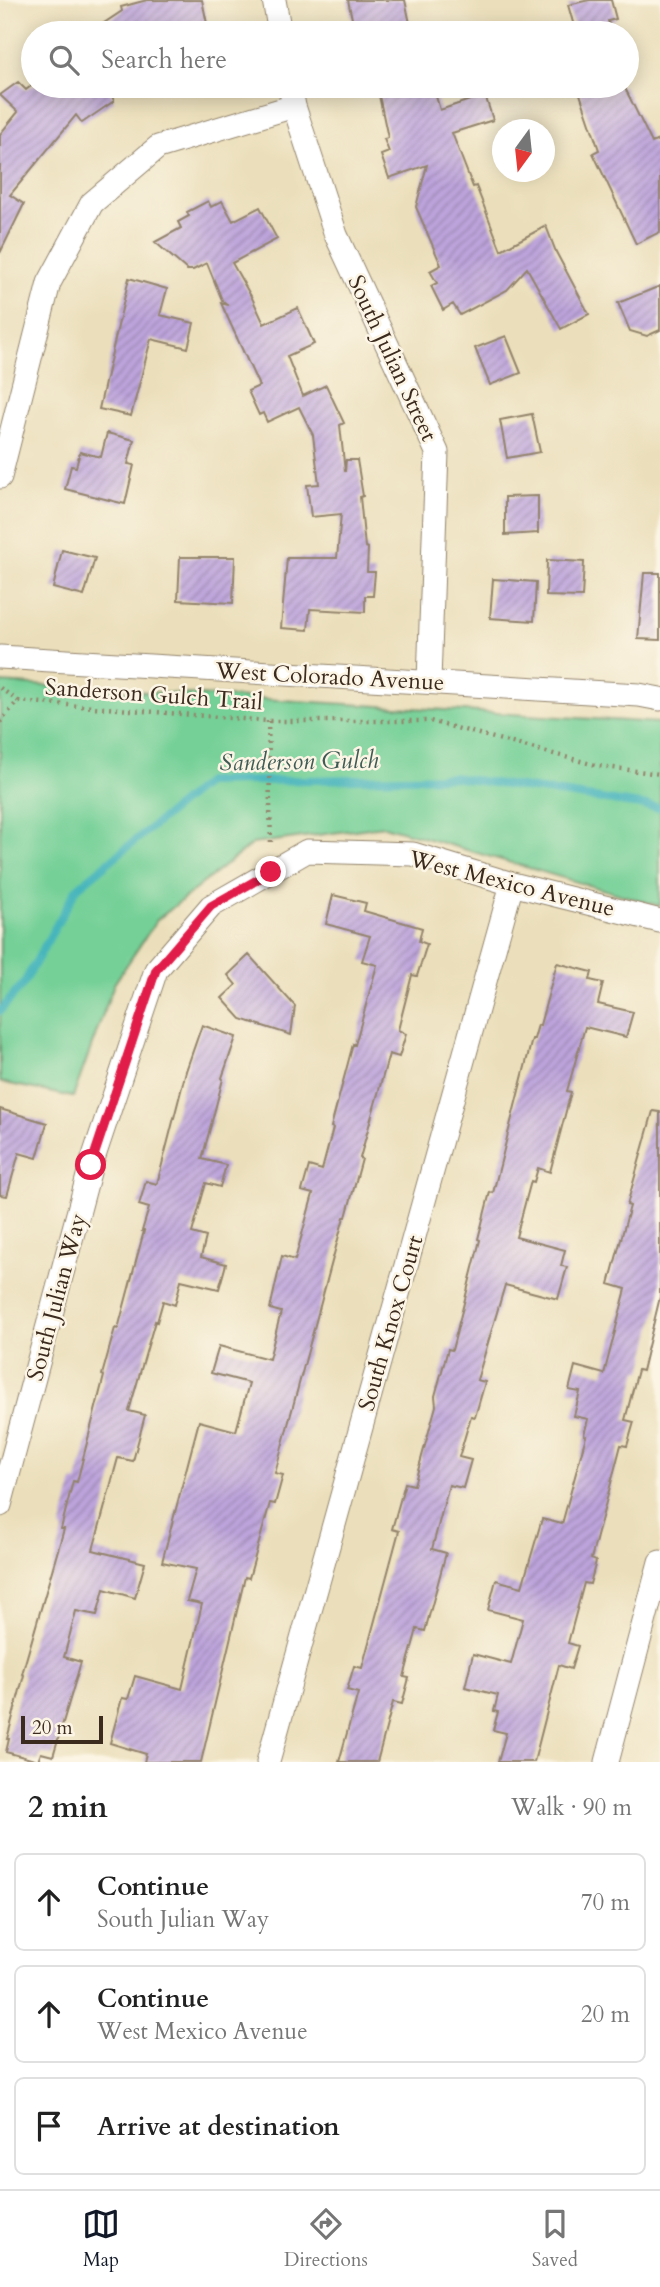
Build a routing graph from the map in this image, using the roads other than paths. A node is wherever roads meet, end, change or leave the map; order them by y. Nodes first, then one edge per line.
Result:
1 (274, 0) edge
2 (278, 21) edge
3 (287, 98) edge
4 (293, 98) edge
5 (0, 477) edge
6 (0, 657) edge
7 (429, 681) junction
8 (660, 699) edge
9 (512, 884) junction
10 (211, 906) joint
11 (660, 920) edge
12 (0, 1505) edge
13 (660, 1562) edge
14 (268, 1762) edge
15 (607, 1762) edge

1 - 2 street
3 - 5 street
4 - 7 street, South Julian Street
6 - 7 street, West Colorado Avenue
7 - 8 street, West Colorado Avenue
9 - 10 street, West Mexico Avenue
9 - 11 street, West Mexico Avenue
9 - 14 street, South Knox Court
10 - 12 street, South Julian Way
13 - 15 street

